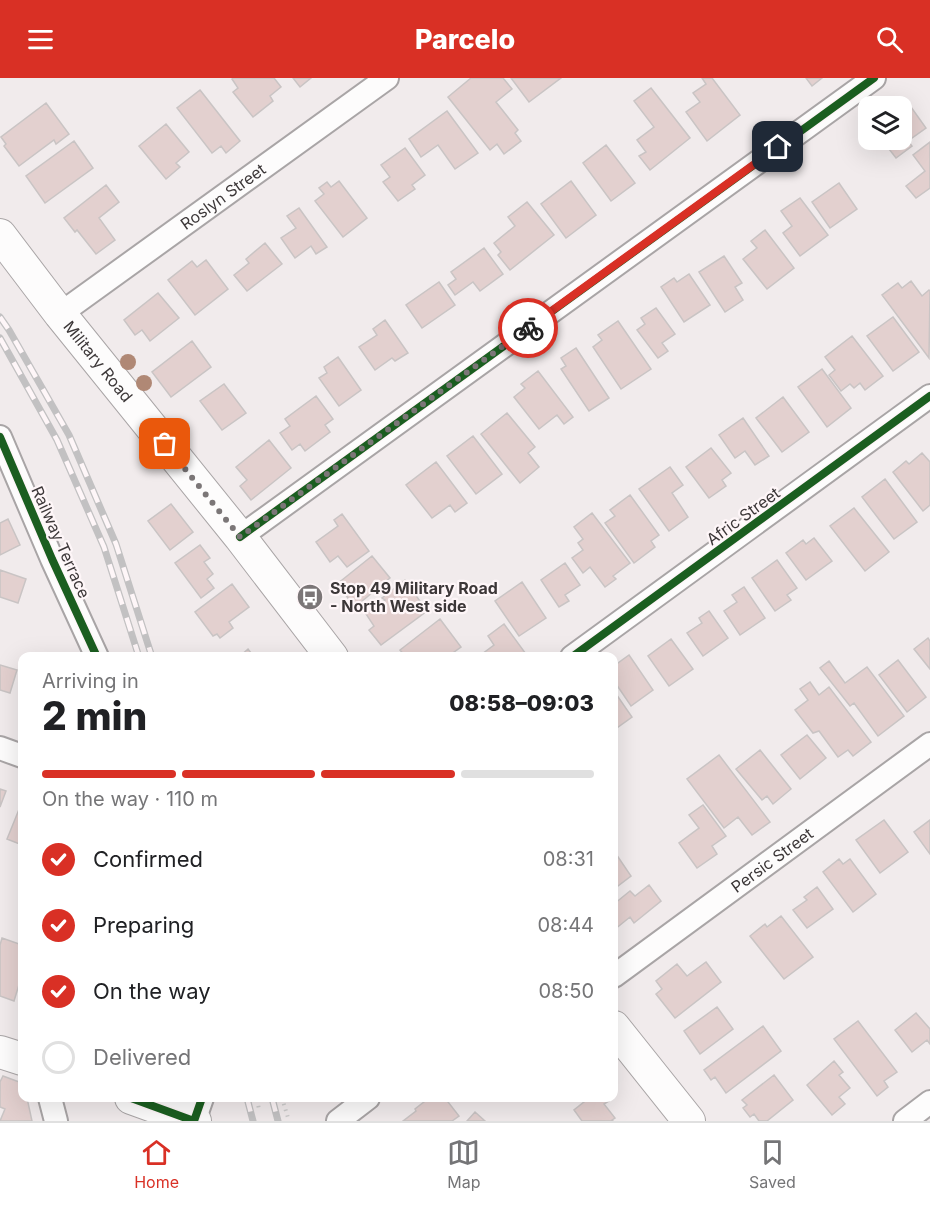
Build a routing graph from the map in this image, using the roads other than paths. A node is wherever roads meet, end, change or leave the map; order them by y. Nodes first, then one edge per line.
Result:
1 (387, 78) edge
2 (874, 78) edge
3 (0, 235) edge
4 (60, 314) junction
5 (930, 396) edge
6 (2, 448) edge
7 (240, 537) junction
8 (96, 652) edge
9 (328, 652) edge
10 (579, 652) edge
11 (930, 744) edge
12 (0, 748) edge
13 (18, 755) edge
14 (618, 973) edge
15 (618, 1032) edge
16 (0, 1052) edge
17 (18, 1058) edge
18 (51, 1102) edge
19 (142, 1102) edge
20 (201, 1102) edge
21 (363, 1102) edge
22 (930, 1102) edge
23 (56, 1121) edge
24 (194, 1121) edge
25 (338, 1121) edge
26 (689, 1121) edge
27 (905, 1121) edge

1 - 4 street, Roslyn Street
2 - 7 street
3 - 4 main road, Military Road
4 - 7 main road, Military Road
5 - 10 street, Afric Street
6 - 8 street, Railway Terrace
7 - 9 main road, Military Road
11 - 14 street, Persic Street
12 - 13 street
15 - 26 main road
16 - 17 main road
18 - 23 street
19 - 24 main road
20 - 24 street
21 - 25 street
22 - 27 street

